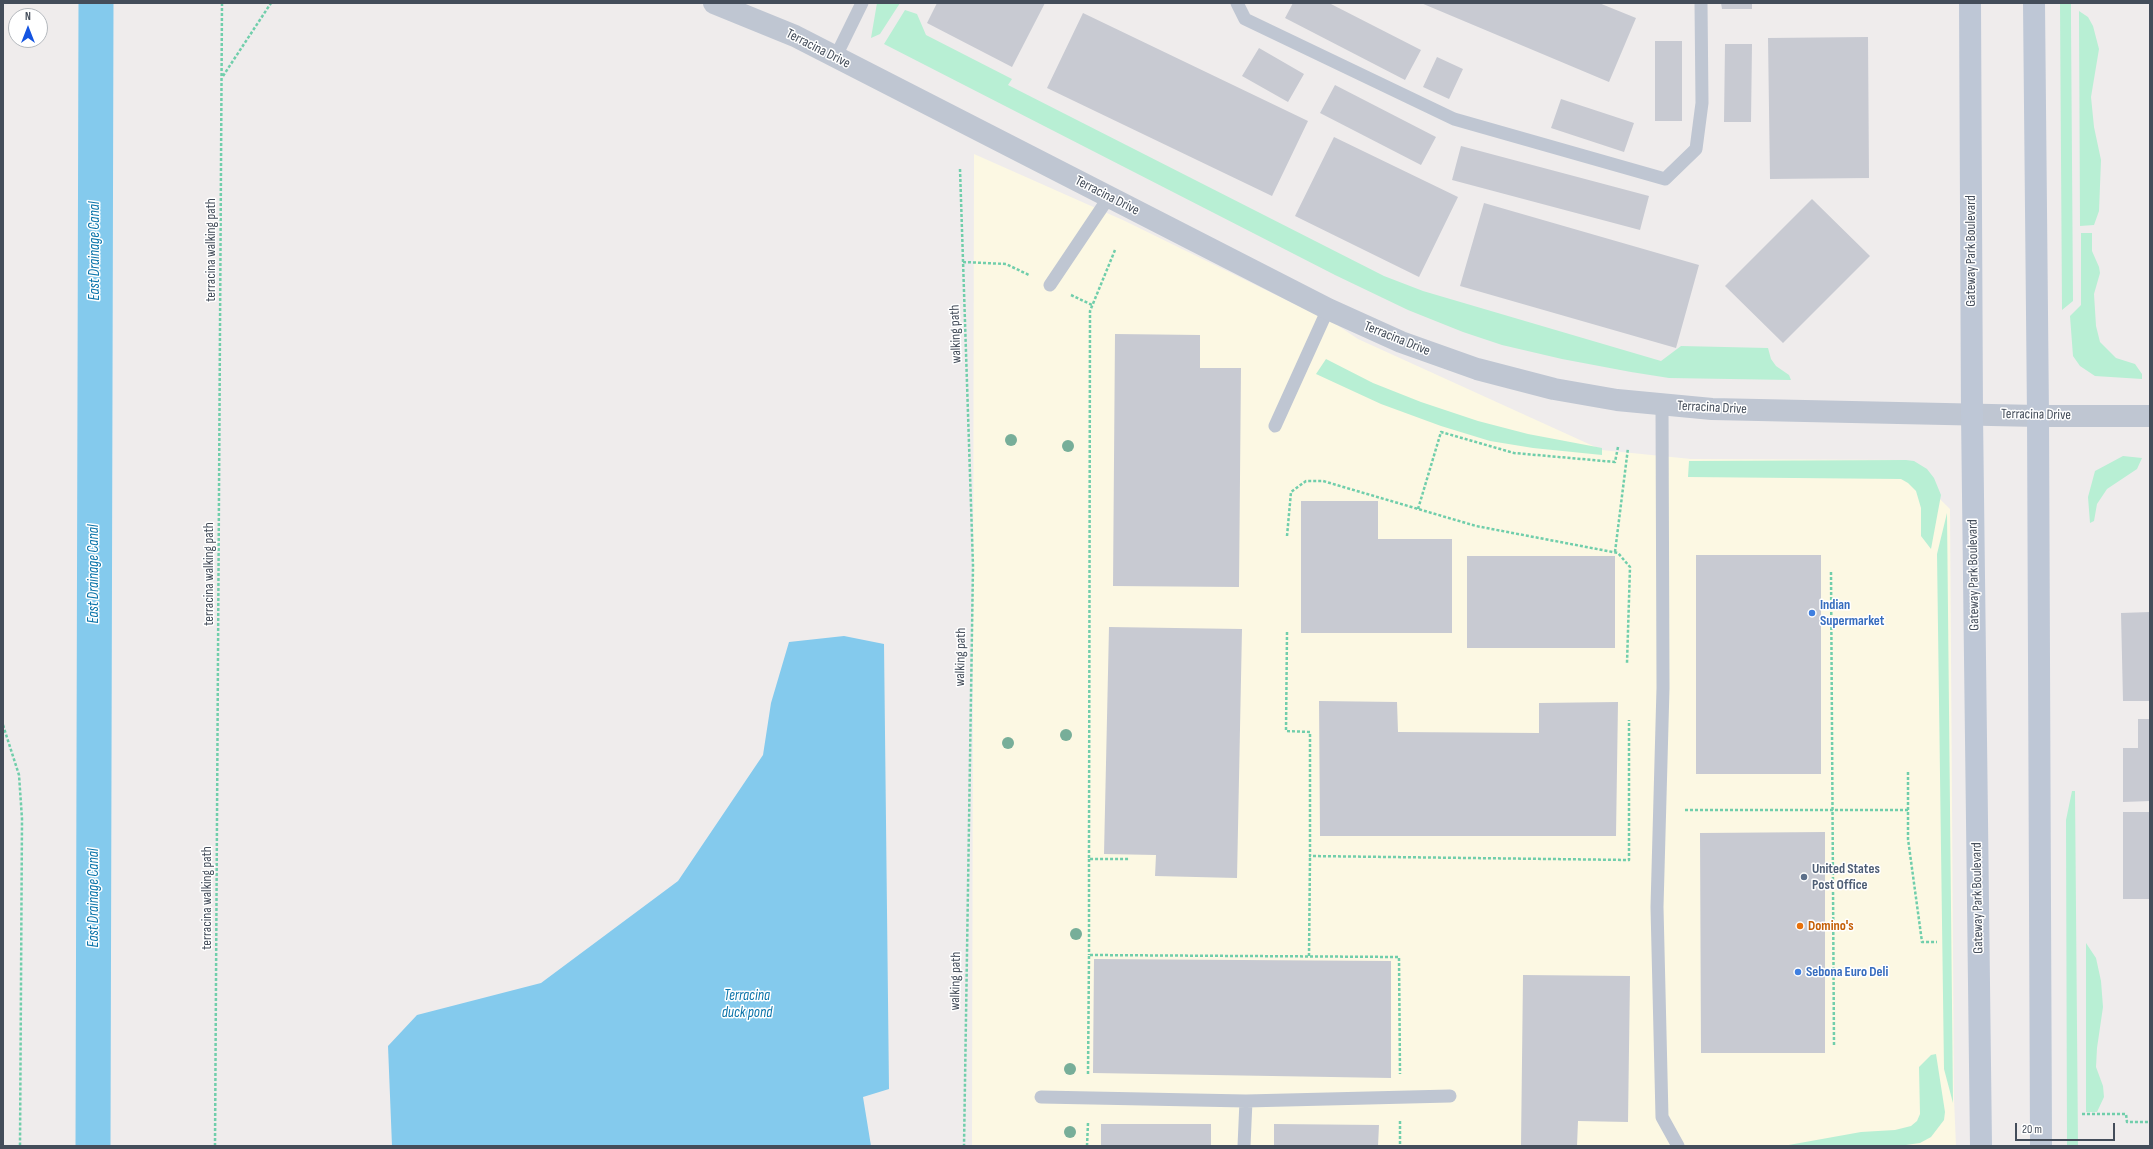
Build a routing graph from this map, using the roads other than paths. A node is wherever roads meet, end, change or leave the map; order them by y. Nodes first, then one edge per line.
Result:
1 (714, 3) edge
2 (862, 3) edge
3 (1237, 3) edge
4 (1701, 3) edge
5 (1970, 3) edge
6 (2034, 3) edge
7 (835, 58) junction
8 (1109, 198) junction
9 (1050, 285) dead end
10 (1328, 309) junction
11 (1662, 405) junction
12 (1972, 414) junction
13 (2038, 416) junction
14 (2150, 416) edge
15 (1275, 426) dead end
16 (1450, 1096) dead end
17 (1041, 1097) dead end
18 (1246, 1101) junction
19 (1244, 1146) edge
20 (1678, 1146) edge
21 (1981, 1146) edge
22 (2041, 1146) edge

1 - 7 street, Terracina Drive
2 - 7 lane
3 - 4 lane
5 - 12 street, Gateway Park Boulevard
6 - 13 street
7 - 8 street, Terracina Drive
8 - 9 lane
8 - 10 street, Terracina Drive
10 - 11 street, Terracina Drive
10 - 15 lane
11 - 12 street, Terracina Drive
11 - 20 lane
12 - 13 street, Terracina Drive
12 - 21 street, Gateway Park Boulevard
13 - 14 street, Terracina Drive
13 - 22 street
16 - 18 lane
17 - 18 lane
18 - 19 lane

